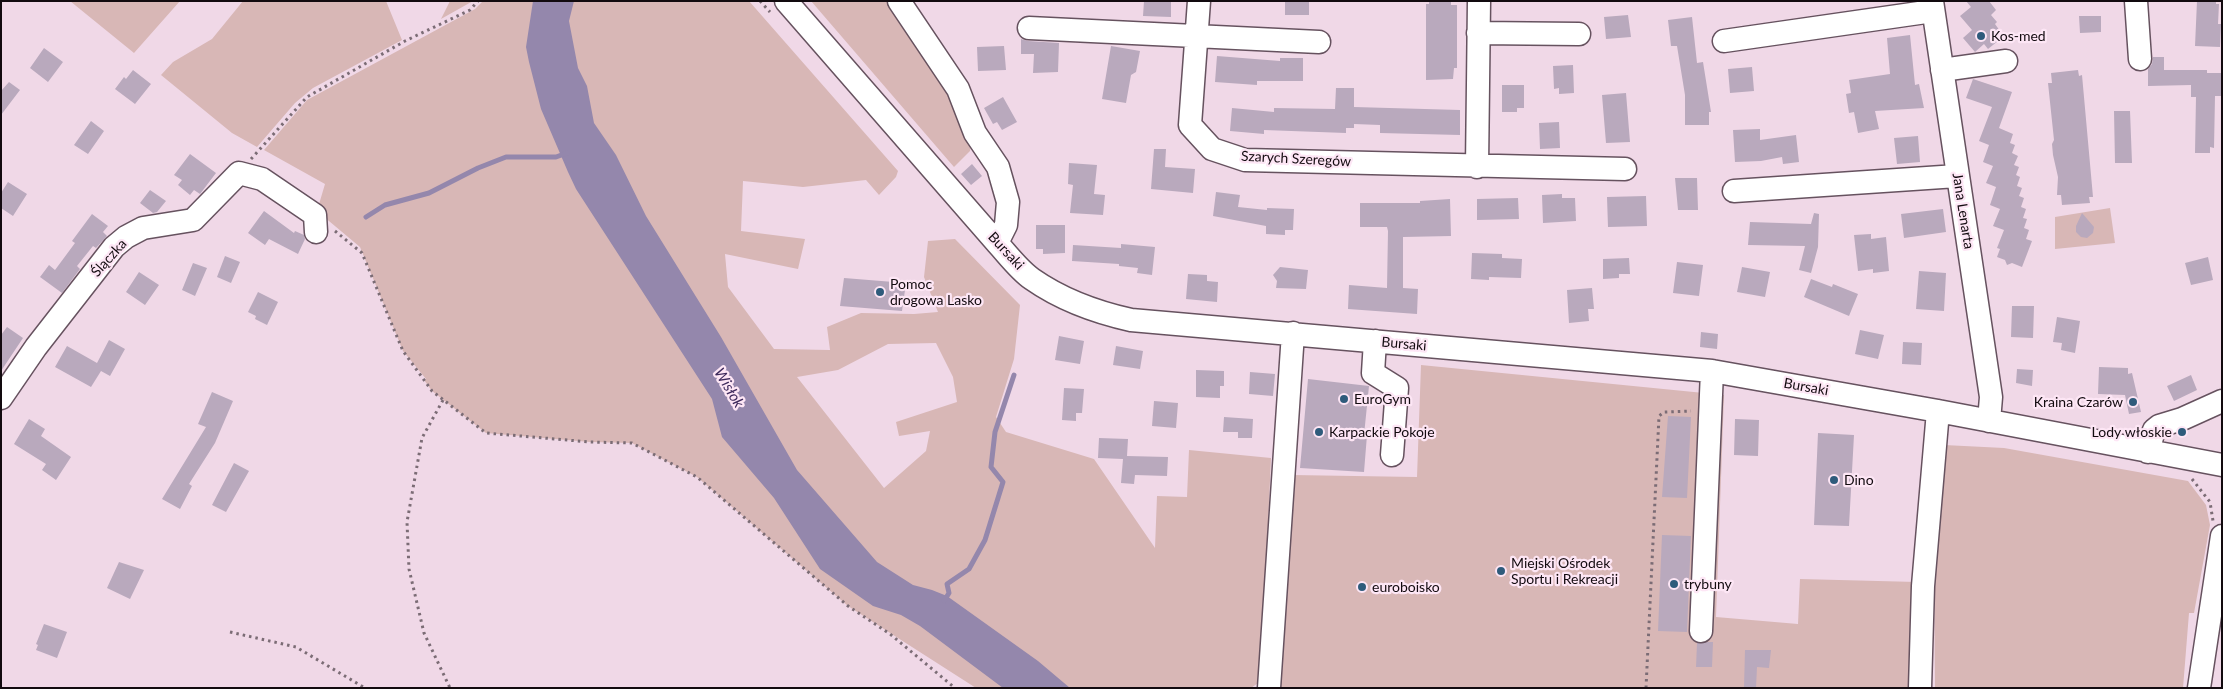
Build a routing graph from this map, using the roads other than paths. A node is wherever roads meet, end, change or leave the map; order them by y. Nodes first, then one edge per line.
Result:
1 (899, 1) edge
2 (1199, 1) edge
3 (1479, 1) edge
4 (2136, 1) edge
5 (1933, 6) edge
6 (780, 8) edge
7 (1029, 28) dead end
8 (1478, 33) junction
9 (1579, 34) dead end
10 (1195, 37) junction
11 (1724, 41) dead end
12 (1319, 42) dead end
13 (2140, 59) dead end
14 (2006, 61) dead end
15 (1942, 70) junction
16 (1477, 167) junction
17 (1624, 169) dead end
18 (1957, 176) junction
19 (1734, 190) dead end
20 (316, 224) road end
21 (997, 243) junction
22 (1293, 333) junction
23 (1375, 341) junction
24 (1712, 371) junction
25 (1, 398) edge
26 (2222, 401) edge
27 (1938, 411) junction
28 (1989, 421) junction
29 (2148, 452) junction
30 (1392, 455) dead end
31 (2222, 466) edge
32 (2222, 536) edge
33 (2215, 616) edge
34 (1701, 632) dead end
35 (1269, 688) edge
36 (1920, 688) edge
37 (2199, 688) edge

1 - 21 street
2 - 10 street, Szarych Szeregów
3 - 8 street
4 - 13 street
5 - 11 street
5 - 15 street, Jana Lenarta
6 - 21 street, Bursaki
7 - 10 street
8 - 9 street
8 - 16 street
10 - 12 street
10 - 16 street, Szarych Szeregów
14 - 15 street
15 - 18 street, Jana Lenarta
16 - 17 street, Szarych Szeregów
18 - 19 street
18 - 28 street, Jana Lenarta
20 - 25 street, Ślączka
21 - 22 street, Bursaki
22 - 23 street, Bursaki
22 - 35 street
23 - 24 street, Bursaki
23 - 30 street
24 - 27 street, Bursaki
24 - 34 street
26 - 29 street
27 - 28 street, Bursaki
27 - 36 street
28 - 29 street, Bursaki
29 - 31 street, Bursaki
32 - 33 street
33 - 37 street

